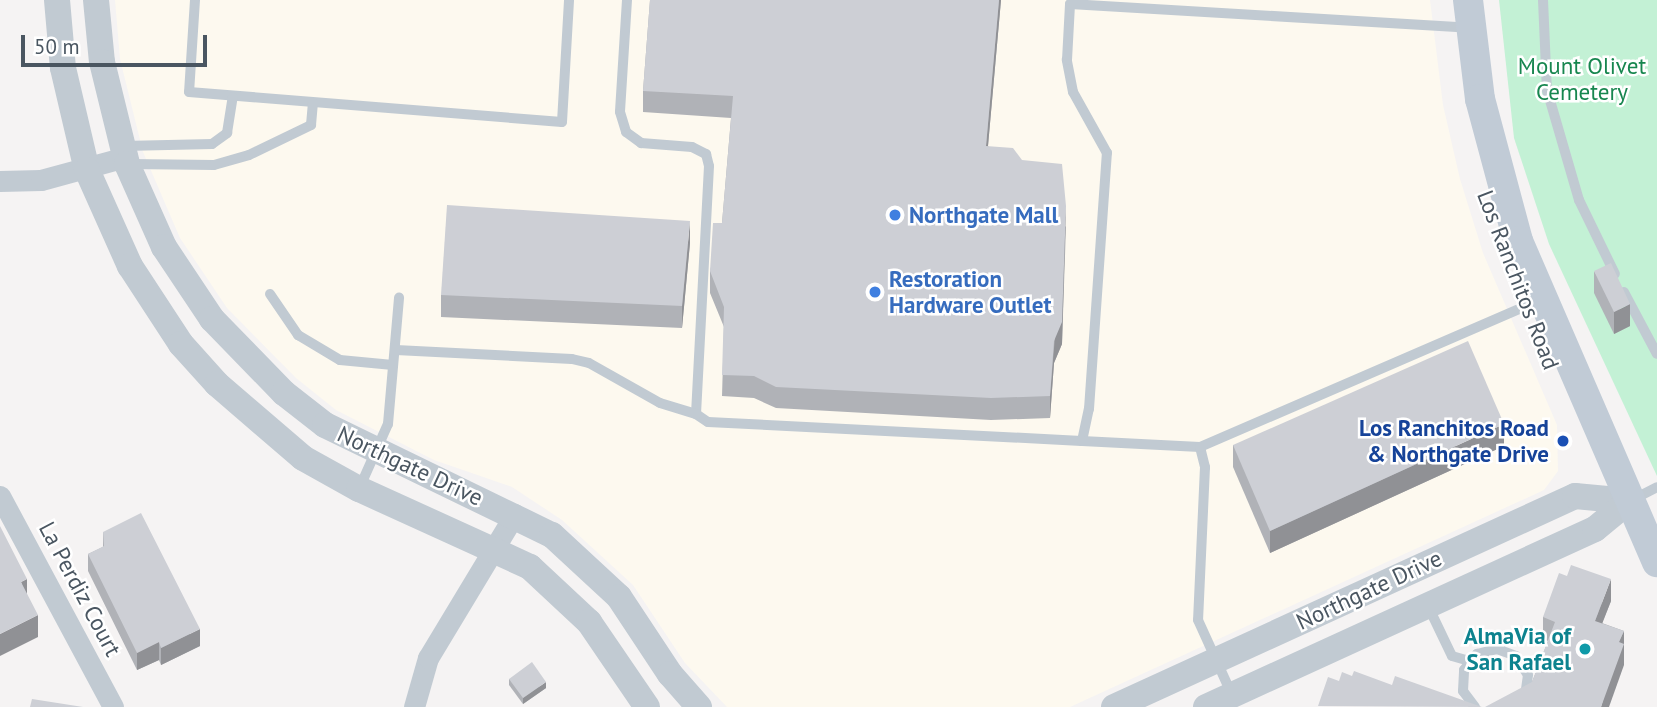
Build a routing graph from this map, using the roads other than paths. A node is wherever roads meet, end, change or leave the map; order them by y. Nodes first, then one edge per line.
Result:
1 (57, 0) edge
2 (96, 0) edge
3 (195, 0) edge
4 (569, 0) edge
5 (627, 0) edge
6 (1543, 0) edge
7 (1071, 2) edge
8 (1459, 14) edge
9 (233, 97) junction
10 (313, 103) junction
11 (124, 156) junction
12 (87, 170) junction
13 (0, 181) edge
14 (270, 294) dead end
15 (399, 297) dead end
16 (1524, 307) junction
17 (396, 350) junction
18 (1657, 354) edge
19 (393, 365) junction
20 (696, 414) junction
21 (1082, 441) junction
22 (1200, 447) junction
23 (378, 454) junction
24 (1657, 487) edge
25 (359, 489) junction
26 (0, 496) edge
27 (1629, 501) junction
28 (515, 514) junction
29 (497, 549) junction
30 (1657, 562) edge
31 (1428, 606) junction
32 (1215, 661) junction
33 (1469, 661) junction
34 (1232, 695) junction
35 (113, 707) edge
36 (414, 707) edge
37 (647, 707) edge
38 (699, 707) edge
39 (1114, 707) edge
40 (1206, 707) edge
41 (1475, 707) edge
42 (1516, 707) edge

1 - 12 street, Northgate Drive
2 - 11 street, Northgate Drive
3 - 9 lane
4 - 10 lane
5 - 20 lane
6 - 18 lane
7 - 8 lane
7 - 21 lane
8 - 16 main road, Los Ranchitos Road
8 - 27 main road, Los Ranchitos Road
9 - 10 lane
9 - 11 lane
10 - 11 lane
11 - 12 street
11 - 23 street, Northgate Drive
12 - 13 street
12 - 25 street, Northgate Drive
14 - 19 lane
15 - 17 lane
16 - 22 lane
16 - 27 main road, Los Ranchitos Road
17 - 19 lane
17 - 20 lane
19 - 23 lane
20 - 21 lane
21 - 22 lane
22 - 32 lane
23 - 25 lane
23 - 28 street, Northgate Drive
24 - 27 lane, Northgate Drive
25 - 29 street, Northgate Drive
26 - 35 street, La Perdiz Court
27 - 30 main road, Los Ranchitos Road
27 - 31 street, Northgate Drive
27 - 32 street, Northgate Drive
28 - 29 street
28 - 38 street, Northgate Drive
29 - 36 street
29 - 37 street, Northgate Drive
31 - 33 lane
31 - 34 street, Northgate Drive
32 - 34 lane
32 - 39 street, Northgate Drive
33 - 41 lane
33 - 42 lane
34 - 40 street, Northgate Drive

